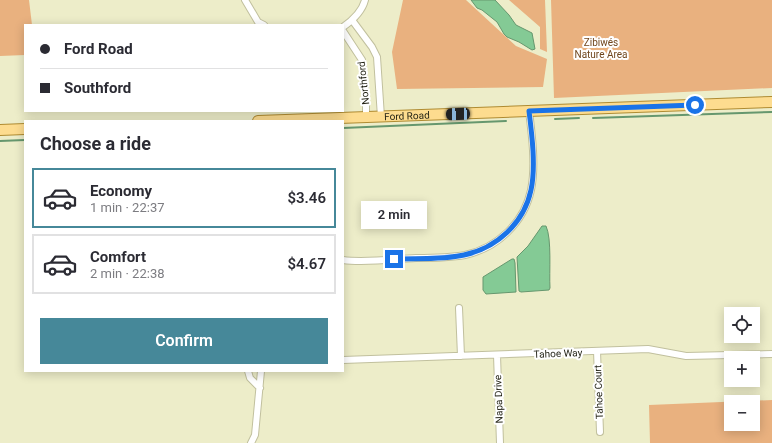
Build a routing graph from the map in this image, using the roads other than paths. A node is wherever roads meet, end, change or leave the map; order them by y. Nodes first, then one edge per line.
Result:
1 (245, 0) edge
2 (365, 0) edge
3 (352, 20) junction
4 (258, 24) edge
5 (344, 26) edge
6 (344, 33) edge
7 (772, 102) edge
8 (529, 111) junction
9 (366, 117) junction
10 (381, 117) junction
11 (285, 120) edge
12 (0, 130) edge
13 (24, 130) edge
14 (344, 260) edge
15 (460, 308) dead end
16 (597, 352) junction
17 (772, 354) edge
18 (496, 355) junction
19 (461, 356) junction
20 (344, 360) edge
21 (248, 372) edge
22 (261, 372) edge
23 (260, 388) junction
24 (600, 432) dead end
25 (252, 443) edge
26 (500, 443) edge

1 - 4 street
2 - 3 street
3 - 5 street
3 - 10 street, Northford
6 - 9 street, Northford
7 - 8 main road, Ford Road
8 - 10 main road, Ford Road
8 - 14 street
9 - 10 main road, Ford Road
9 - 11 main road, Ford Road
12 - 13 main road
15 - 19 street
16 - 17 street, Tahoe Way
16 - 18 street, Tahoe Way
16 - 24 street, Tahoe Court
18 - 19 street, Tahoe Way
18 - 26 street, Napa Drive
19 - 20 street, Tahoe Way
21 - 23 street
22 - 23 street
23 - 25 street

